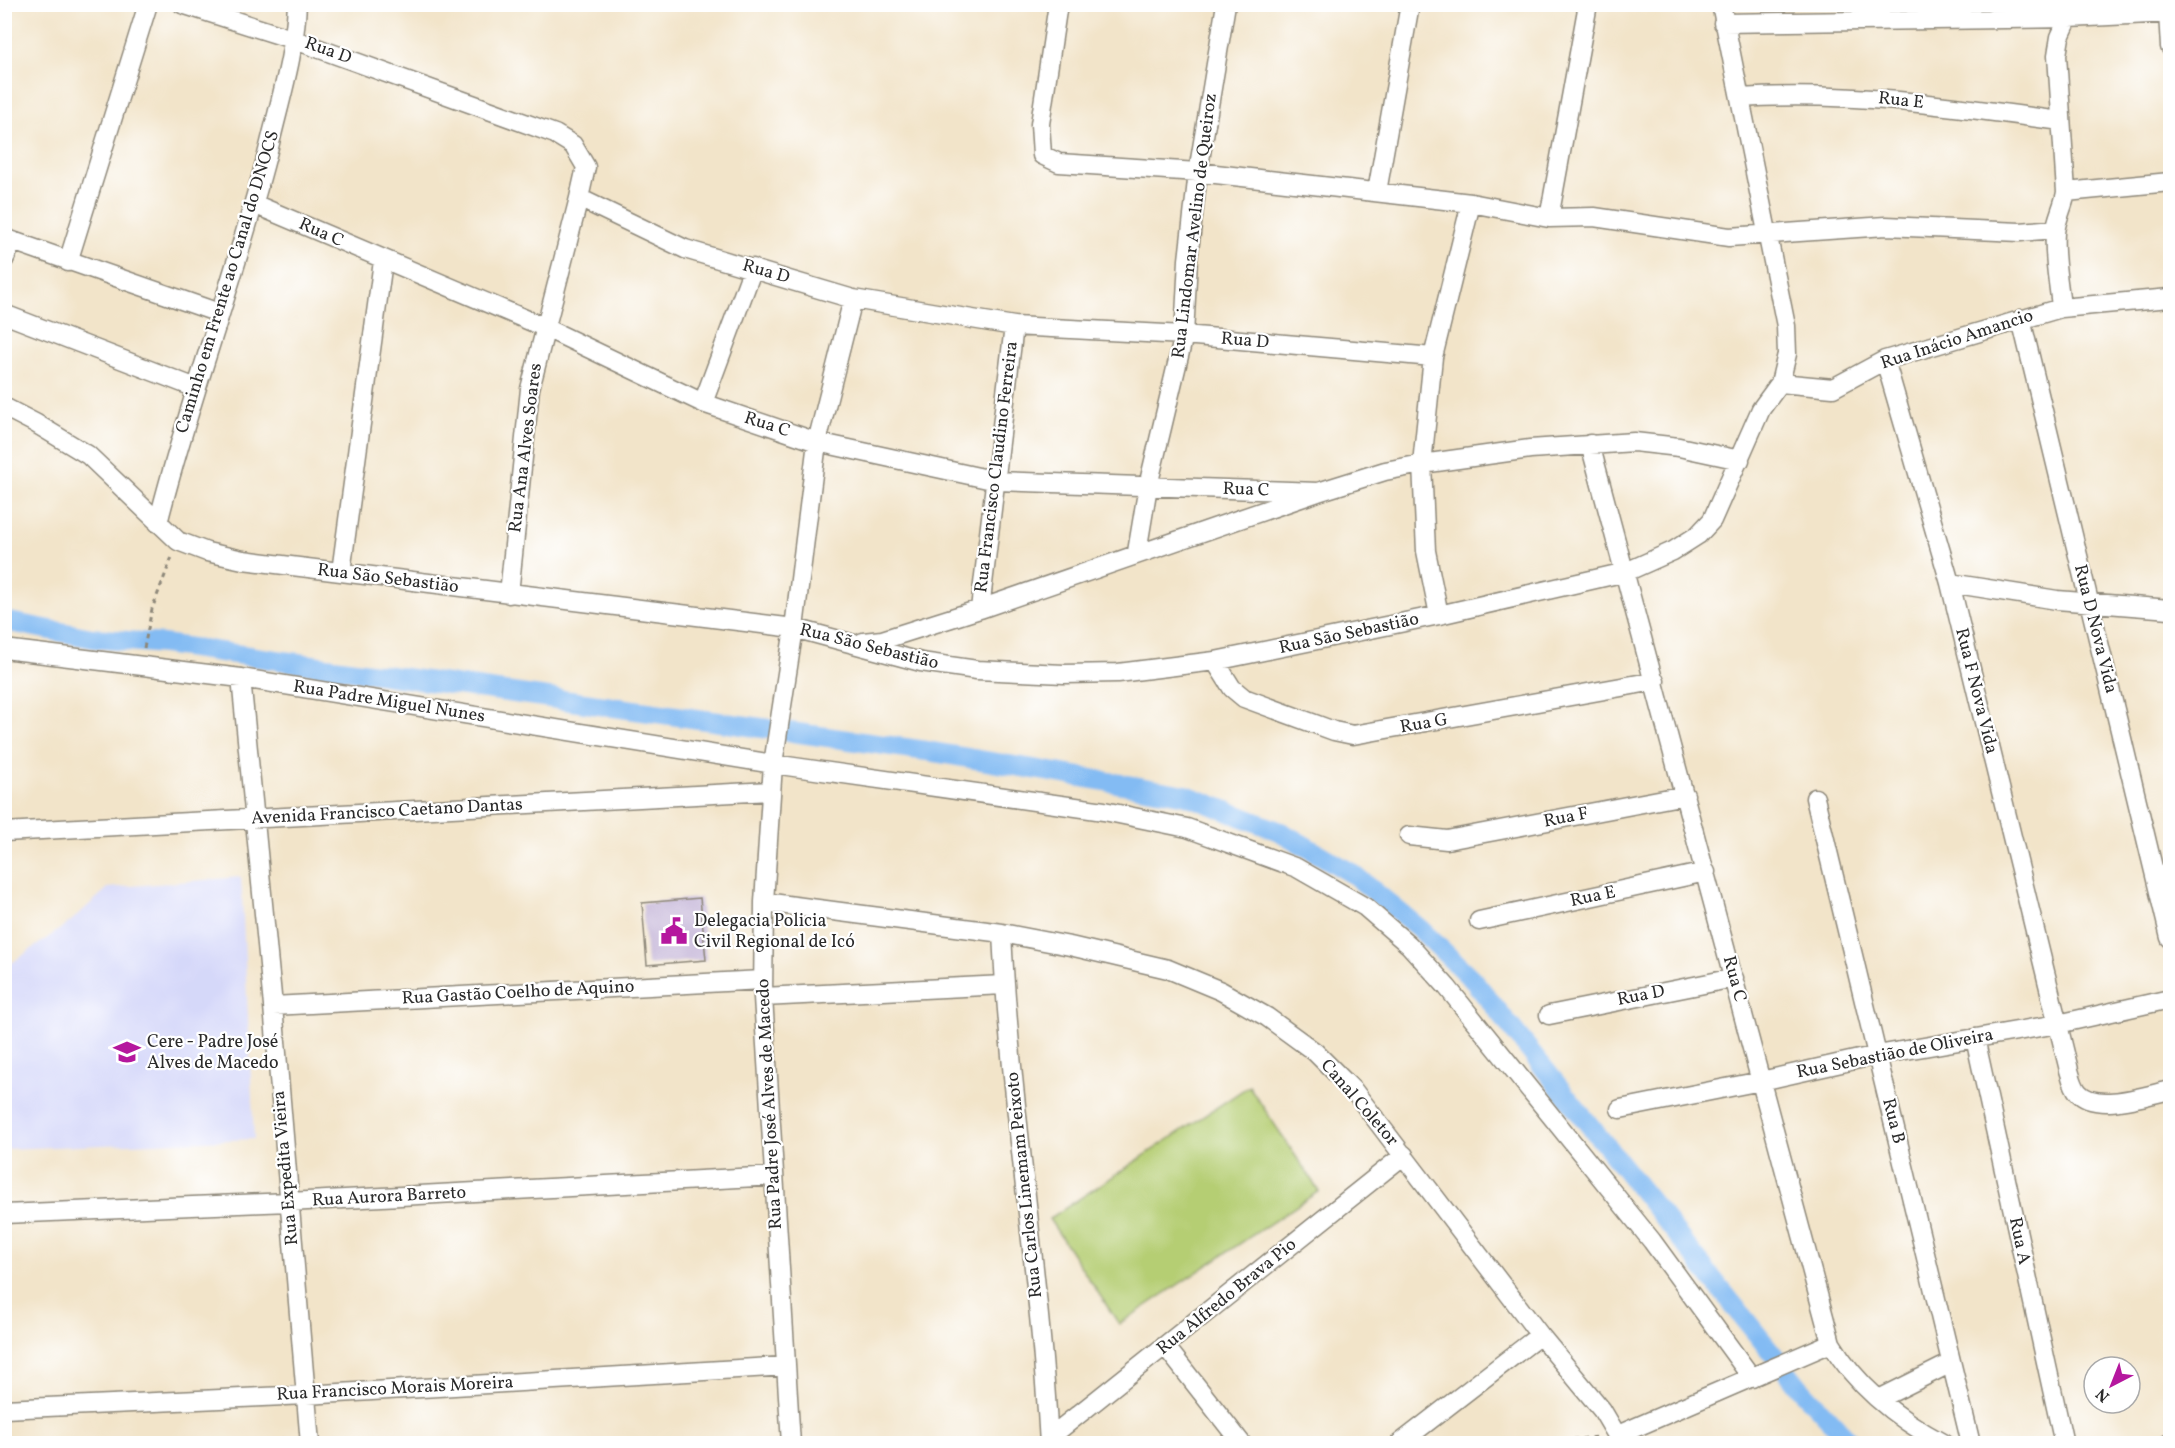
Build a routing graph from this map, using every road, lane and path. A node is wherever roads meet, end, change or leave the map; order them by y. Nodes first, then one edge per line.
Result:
1 (148, 4) edge
2 (182, 4) edge
3 (297, 4) edge
4 (1058, 4) edge
5 (1226, 4) edge
6 (1410, 4) edge
7 (1588, 4) edge
8 (1721, 4) edge
9 (2072, 11) edge
10 (2169, 13) edge
11 (1723, 23) junction
12 (295, 40) junction
13 (2170, 47) edge
14 (1740, 98) junction
15 (2060, 121) junction
16 (1198, 172) junction
17 (2170, 183) edge
18 (1377, 192) junction
19 (2066, 192) junction
20 (579, 198) junction
21 (1471, 203) junction
22 (254, 204) junction
23 (1549, 218) junction
24 (2055, 229) junction
25 (1769, 234) junction
26 (9, 239) edge
27 (4, 260) edge
28 (383, 261) junction
29 (68, 262) junction
30 (753, 268) junction
31 (2170, 298) edge
32 (853, 299) junction
33 (2061, 308) junction
34 (219, 313) junction
35 (4, 314) edge
36 (2021, 319) junction
37 (1014, 326) junction
38 (544, 327) junction
39 (1184, 335) junction
40 (1433, 357) junction
41 (1885, 360) junction
42 (1780, 383) junction
43 (196, 388) junction
44 (703, 403) junction
45 (4, 407) edge
46 (818, 442) junction
47 (1590, 444) junction
48 (1740, 460) junction
49 (1422, 464) junction
50 (998, 481) junction
51 (1148, 486) junction
52 (1318, 492) junction
53 (158, 523) junction
54 (178, 541) junction
55 (1137, 552) junction
56 (341, 572) junction
57 (1626, 572) junction
58 (1950, 583) junction
59 (509, 594) junction
60 (2088, 602) junction
61 (980, 609) junction
62 (2170, 609) edge
63 (1439, 615) junction
64 (794, 628) junction
65 (852, 643) junction
66 (4, 649) edge
67 (143, 655) dead end
68 (1215, 661) junction
69 (241, 678) junction
70 (1655, 681) junction
71 (774, 756) junction
72 (770, 791) junction
73 (1685, 795) junction
74 (1815, 798) dead end
75 (255, 820) junction
76 (4, 832) edge
77 (1409, 836) dead end
78 (1706, 873) junction
79 (2164, 880) edge
80 (764, 902) junction
81 (1479, 921) dead end
82 (1002, 933) junction
83 (2170, 938) edge
84 (1734, 978) junction
85 (1004, 986) junction
86 (763, 989) junction
87 (2170, 999) edge
88 (273, 1006) junction
89 (1549, 1015) dead end
90 (2058, 1024) junction
91 (1975, 1038) junction
92 (1877, 1055) junction
93 (1761, 1081) junction
94 (2170, 1090) edge
95 (1620, 1109) dead end
96 (1404, 1155) junction
97 (774, 1176) junction
98 (289, 1202) junction
99 (4, 1214) edge
100 (1540, 1335) junction
101 (1831, 1343) junction
102 (1166, 1347) junction
103 (1951, 1363) junction
104 (786, 1366) junction
105 (1759, 1375) junction
106 (306, 1395) junction
107 (1879, 1399) junction
108 (4, 1409) edge
109 (1620, 1439) edge
110 (1049, 1441) edge
111 (310, 1443) edge
112 (791, 1443) edge
113 (1242, 1443) edge
114 (1399, 1443) edge
115 (1528, 1443) edge
116 (1944, 1443) edge
117 (1971, 1443) edge
118 (2064, 1443) edge

1 - 29 street
2 - 12 street, Rua D
3 - 12 street, Caminho em Frente ao Canal do DNOCS
4 - 16 street
5 - 16 street, Rua Lindomar Avelino de Queiroz
6 - 18 street
7 - 23 street
8 - 11 street
9 - 10 street
9 - 11 street
9 - 15 street
10 - 13 street
11 - 14 street
12 - 20 street, Rua D
12 - 22 street, Caminho em Frente ao Canal do DNOCS
14 - 15 street, Rua E
14 - 25 street
15 - 19 street
16 - 18 street
16 - 39 street, Rua Lindomar Avelino de Queiroz
17 - 19 street
18 - 21 street
19 - 24 street
20 - 30 street, Rua D
20 - 38 street, Rua Ana Alves Soares
21 - 23 street
21 - 40 street
22 - 28 street, Rua C
22 - 34 street, Caminho em Frente ao Canal do DNOCS
23 - 25 street
24 - 25 street
24 - 33 street
25 - 42 street
26 - 27 street
26 - 29 street
28 - 38 street, Rua C
28 - 56 street
29 - 34 street
30 - 32 street, Rua D
30 - 44 street
31 - 33 street, Rua Inácio Amancio
32 - 37 street, Rua D
32 - 46 street, Rua Padre José Alves de Macedo
33 - 36 street, Rua Inácio Amancio
34 - 43 street, Caminho em Frente ao Canal do DNOCS
35 - 43 street
36 - 41 street, Rua Inácio Amancio
36 - 60 street, Rua D Nova Vida
37 - 39 street, Rua D
37 - 50 street, Rua Francisco Claudino Ferreira
38 - 44 street, Rua C
38 - 59 street, Rua Ana Alves Soares
39 - 40 street, Rua D
39 - 51 street, Rua Lindomar Avelino de Queiroz
40 - 49 street
41 - 42 street, Rua Inácio Amancio
41 - 58 street, Rua F Nova Vida
42 - 48 street, Rua São Sebastião
43 - 53 street, Caminho em Frente ao Canal do DNOCS
44 - 46 street, Rua C
45 - 53 street, Rua São Sebastião
46 - 50 street, Rua C
46 - 64 street, Rua Padre José Alves de Macedo
47 - 48 street
47 - 49 street
47 - 57 street, Rua C
48 - 57 street, Rua São Sebastião
49 - 52 street
49 - 63 street
50 - 51 street, Rua C
50 - 61 street, Rua Francisco Claudino Ferreira
51 - 52 street, Rua C
51 - 55 street, Rua Lindomar Avelino de Queiroz
52 - 55 street
53 - 54 street, Rua São Sebastião
54 - 56 street, Rua São Sebastião
54 - 67 path
55 - 61 street
56 - 59 street, Rua São Sebastião
57 - 63 street, Rua São Sebastião
57 - 70 street, Rua C
58 - 60 street
58 - 90 street, Rua F Nova Vida
59 - 64 street, Rua São Sebastião
60 - 62 street
60 - 79 street, Rua D Nova Vida
61 - 65 street
63 - 68 street, Rua São Sebastião
64 - 65 street, Rua São Sebastião
64 - 71 street, Rua Padre José Alves de Macedo
65 - 68 street, Rua São Sebastião
66 - 69 street, Rua Padre Miguel Nunes
68 - 70 street, Rua G
69 - 71 street, Rua Padre Miguel Nunes
69 - 75 street, Rua Expedita Vieira
70 - 73 street, Rua C
71 - 72 street, Rua Padre José Alves de Macedo
71 - 105 street, Rua Padre Miguel Nunes
72 - 75 street, Avenida Francisco Caetano Dantas
72 - 80 street, Rua Padre José Alves de Macedo
73 - 77 street, Rua F
73 - 78 street, Rua C
74 - 92 street, Rua B
75 - 76 street, Avenida Francisco Caetano Dantas
75 - 88 street, Rua Expedita Vieira
78 - 81 street, Rua E
78 - 84 street, Rua C
79 - 83 street, Rua D Nova Vida
80 - 82 street, Canal Coletor
80 - 86 street, Rua Padre José Alves de Macedo
82 - 85 street, Rua Carlos Linemam Peixoto
82 - 96 street, Canal Coletor
84 - 89 street, Rua D
84 - 93 street, Rua C
85 - 86 street, Rua Gastão Coelho de Aquino
85 - 110 street, Rua Carlos Linemam Peixoto
86 - 88 street, Rua Gastão Coelho de Aquino
86 - 97 street, Rua Padre José Alves de Macedo
87 - 90 street, Rua Sebastião de Oliveira
88 - 98 street, Rua Expedita Vieira
90 - 91 street, Rua Sebastião de Oliveira
90 - 94 street, Rua F Nova Vida
91 - 92 street, Rua Sebastião de Oliveira
91 - 118 street, Rua A
92 - 93 street, Rua Sebastião de Oliveira
92 - 103 street, Rua B
93 - 95 street, Rua Sebastião de Oliveira
93 - 101 street, Rua C
96 - 100 street, Canal Coletor
96 - 102 street, Rua Alfredo Brava Pio
97 - 98 street, Rua Aurora Barreto
97 - 104 street, Rua Padre José Alves de Macedo
98 - 99 street, Rua Aurora Barreto
98 - 106 street, Rua Expedita Vieira
100 - 109 street, Canal Coletor
100 - 114 street
101 - 105 street
101 - 107 street, Rua C
102 - 110 street, Rua Alfredo Brava Pio
102 - 113 street
103 - 107 street
103 - 117 street, Rua B
104 - 106 street, Rua Francisco Morais Moreira
104 - 112 street, Rua Padre José Alves de Macedo
105 - 109 street
106 - 108 street, Rua Francisco Morais Moreira
106 - 111 street, Rua Expedita Vieira
107 - 116 street, Rua C
109 - 115 path

